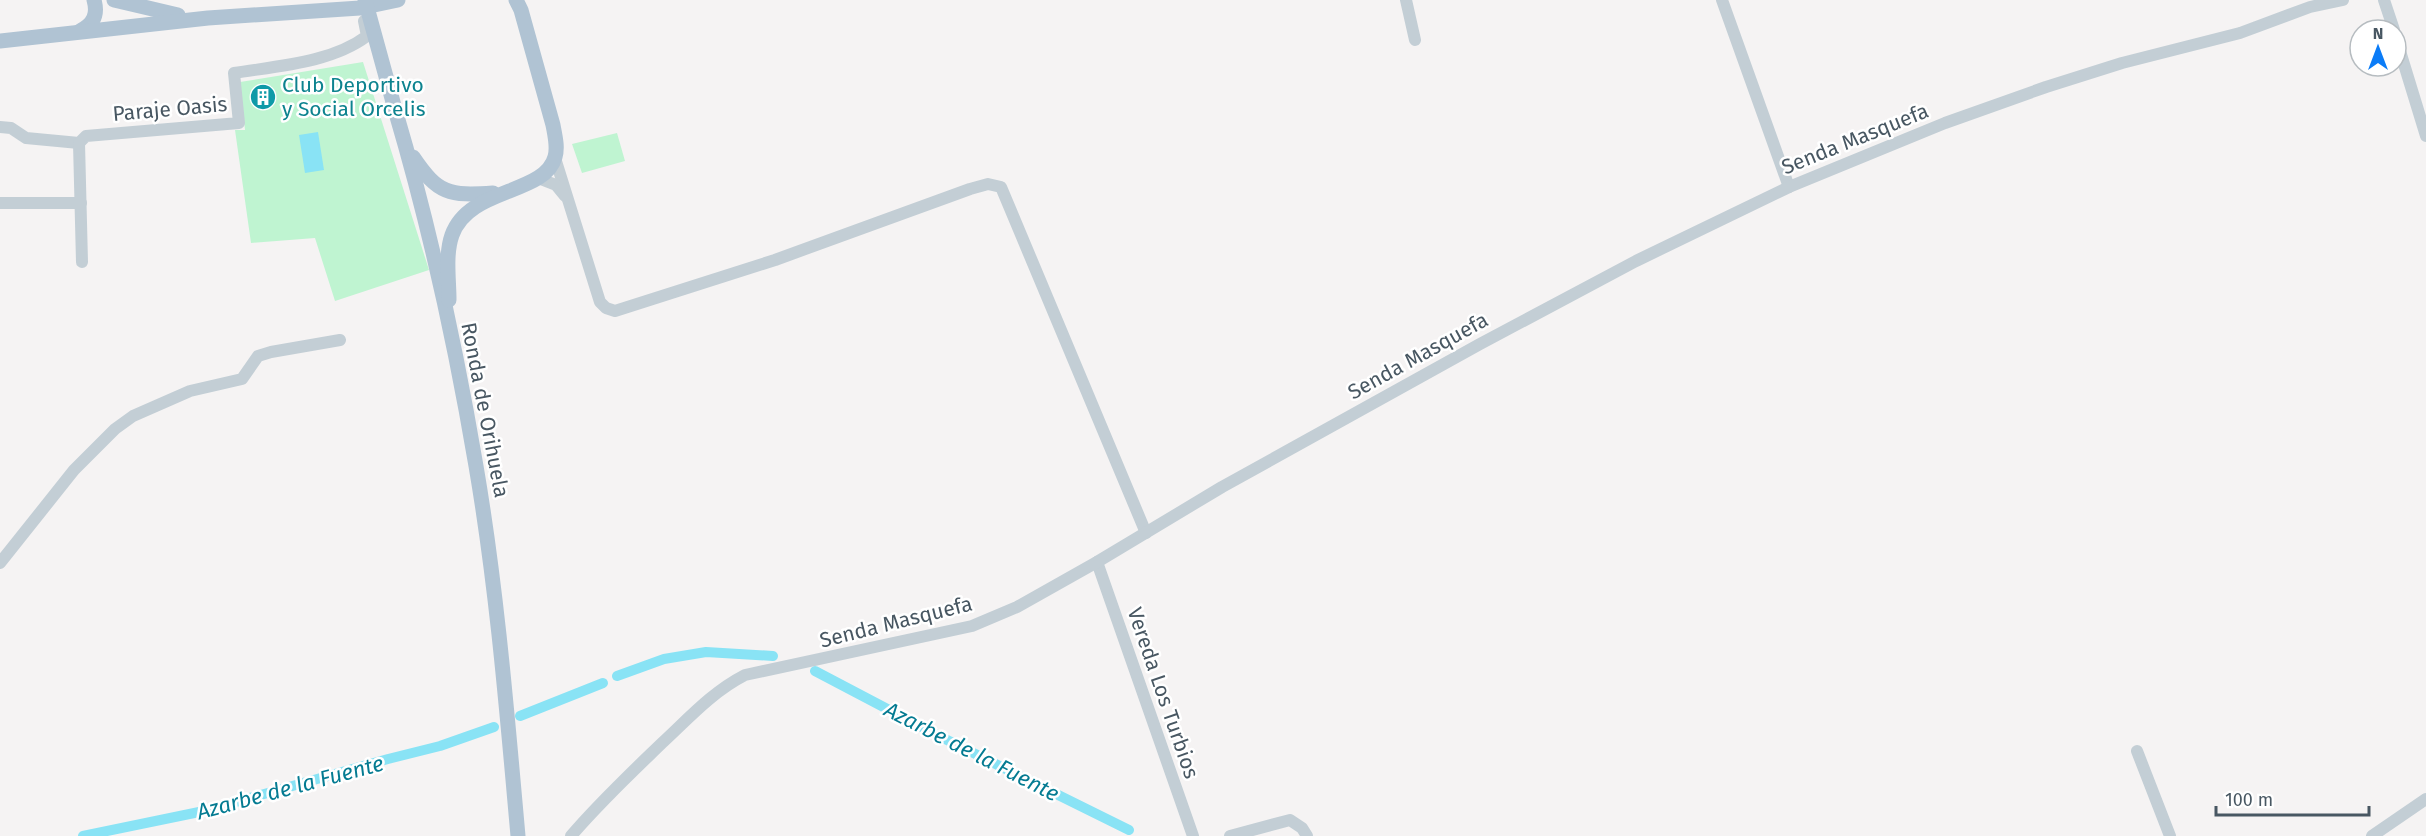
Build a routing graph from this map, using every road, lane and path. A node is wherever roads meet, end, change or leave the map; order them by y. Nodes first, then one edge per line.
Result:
1 (94, 0) edge
2 (114, 0) edge
3 (398, 0) edge
4 (1406, 0) edge
5 (1722, 0) edge
6 (2343, 0) edge
7 (2384, 0) edge
8 (519, 2) edge
9 (363, 4) edge
10 (208, 18) junction
11 (2390, 18) edge
12 (80, 31) junction
13 (1415, 40) dead end
14 (0, 41) edge
15 (2408, 77) edge
16 (0, 126) edge
17 (2426, 136) edge
18 (79, 142) junction
19 (406, 146) junction
20 (555, 158) junction
21 (538, 178) junction
22 (1789, 187) junction
23 (502, 193) junction
24 (568, 199) junction
25 (0, 203) edge
26 (81, 203) junction
27 (82, 262) dead end
28 (451, 339) junction
29 (340, 340) dead end
30 (1146, 532) junction
31 (1097, 562) junction
32 (0, 563) edge
33 (2137, 751) dead end
34 (2426, 799) edge
35 (518, 836) edge
36 (571, 836) edge
37 (1193, 836) edge
38 (1230, 836) edge
39 (1307, 836) edge
40 (2170, 836) edge
41 (2372, 836) edge

1 - 12 main road
2 - 10 main road
3 - 9 main road
4 - 13 street
5 - 22 street
6 - 22 street, Senda Masquefa
7 - 11 street
8 - 20 main road
9 - 10 main road
9 - 18 street, Paraje Oasis
9 - 19 main road, Ronda de Orihuela, bridge
10 - 12 main road
12 - 14 main road
15 - 17 street
16 - 18 street, Paraje Oasis
18 - 26 street
19 - 23 main road
19 - 28 main road, Ronda de Orihuela
20 - 21 main road
20 - 24 street
21 - 23 main road
21 - 24 street
22 - 30 street, Senda Masquefa
23 - 28 main road
24 - 30 street
25 - 26 street
26 - 27 street
28 - 35 main road, Ronda de Orihuela
29 - 32 street
30 - 31 street, Senda Masquefa
31 - 36 street, Senda Masquefa
31 - 37 street, Vereda Los Turbios
33 - 40 street
34 - 41 street
38 - 39 street

